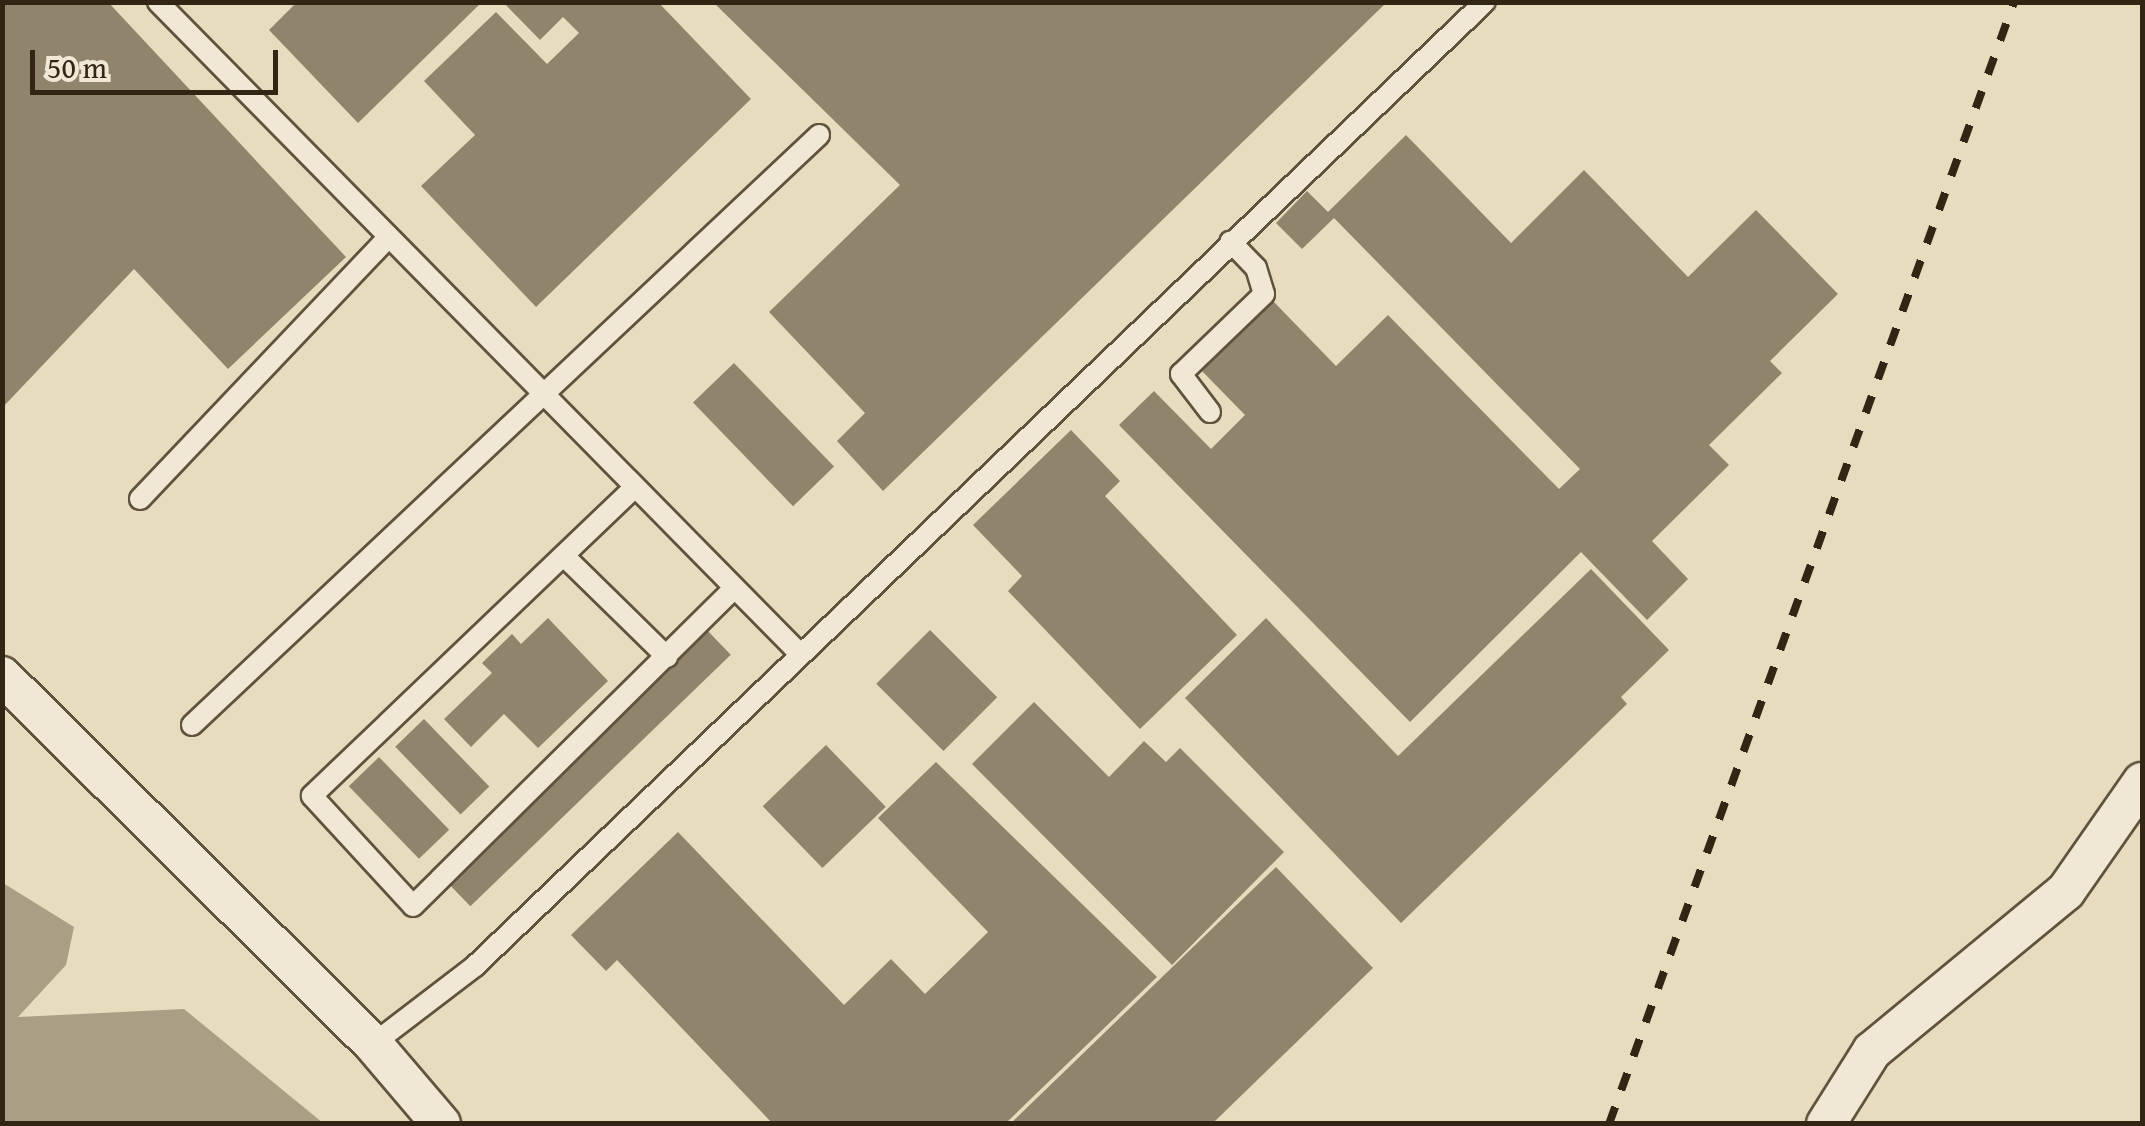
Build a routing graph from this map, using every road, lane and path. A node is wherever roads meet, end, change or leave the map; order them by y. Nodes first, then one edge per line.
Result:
1 (158, 2) edge
2 (1484, 2) edge
3 (819, 134) dead end
4 (388, 238) junction
5 (1230, 242) junction
6 (540, 393) junction
7 (1210, 412) dead end
8 (636, 487) junction
9 (140, 499) dead end
10 (565, 556) junction
11 (734, 588) junction
12 (799, 653) junction
13 (667, 657) junction
14 (2, 676) edge
15 (192, 725) dead end
16 (2142, 782) edge
17 (373, 1044) junction
18 (440, 1124) edge
19 (1826, 1124) edge

1 - 4 lane
2 - 5 lane
3 - 6 lane
4 - 6 lane
4 - 9 lane
5 - 7 lane
5 - 12 lane
6 - 8 lane
6 - 15 lane
8 - 10 lane
8 - 11 lane
10 - 13 lane
10 - 13 lane
11 - 12 lane
11 - 13 lane
12 - 17 lane
14 - 17 street
16 - 19 street
17 - 18 street

